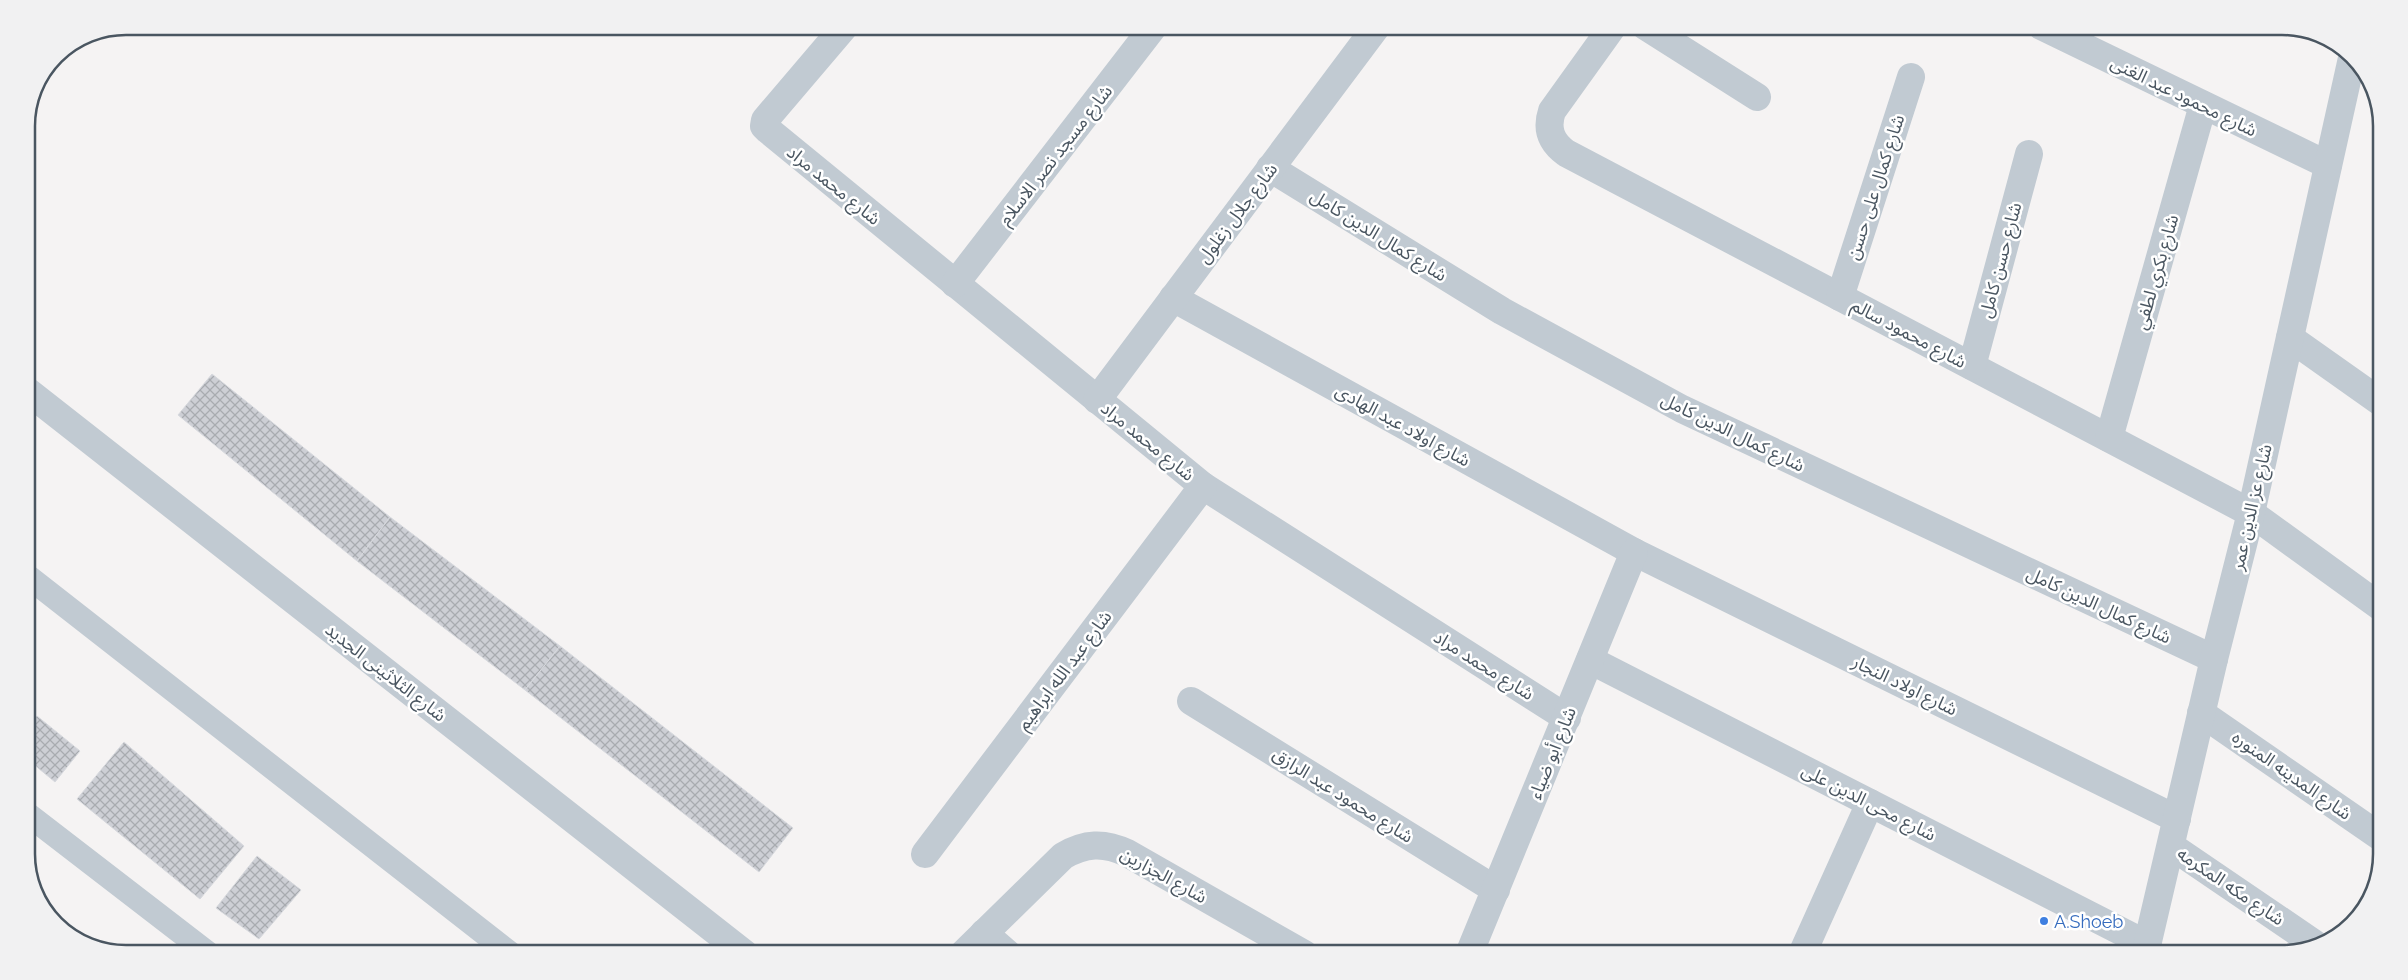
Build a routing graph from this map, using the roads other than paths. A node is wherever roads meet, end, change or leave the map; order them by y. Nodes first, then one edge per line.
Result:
1 (837, 35) edge
2 (1147, 35) edge
3 (1370, 35) edge
4 (1607, 35) edge
5 (1659, 35) edge
6 (2059, 35) edge
7 (2350, 67) edge
8 (1911, 77) dead end
9 (1757, 96) dead end
10 (2203, 105) junction
11 (2029, 154) dead end
12 (2328, 165) junction
13 (1270, 168) junction
14 (955, 284) junction
15 (1840, 297) junction
16 (1173, 298) junction
17 (2290, 338) junction
18 (1972, 366) junction
19 (35, 397) edge
20 (2373, 397) edge
21 (1097, 400) junction
22 (2109, 438) junction
23 (1203, 486) junction
24 (2251, 513) junction
25 (1634, 552) junction
26 (35, 582) edge
27 (2373, 601) edge
28 (1590, 660) junction
29 (2214, 660) junction
30 (1190, 701) dead end
31 (2202, 713) junction
32 (1566, 718) junction
33 (1870, 803) junction
34 (2177, 819) junction
35 (35, 820) edge
36 (2373, 832) edge
37 (2171, 846) junction
38 (925, 854) dead end
39 (1496, 890) junction
40 (984, 933) junction
41 (2310, 941) edge
42 (197, 945) edge
43 (499, 945) edge
44 (734, 945) edge
45 (972, 945) edge
46 (998, 945) edge
47 (1288, 945) edge
48 (1474, 945) edge
49 (1806, 945) edge
50 (2139, 945) edge
51 (2148, 945) edge

1 - 14 street, شارع محمد مراد
2 - 14 street, شارع مسجد نصر الاسلام
3 - 13 street, شارع جلال زغلول
4 - 15 street, شارع محمود سالم
5 - 9 street
6 - 10 street, شارع محمود عبد الغنى
7 - 12 street, شارع عز الدين عمر
8 - 15 street, شارع كمال على حسن
10 - 12 street, شارع محمود عبد الغنى
10 - 22 street, شارع بكري لطفي
11 - 18 street, شارع حسن كامل
12 - 17 street, شارع عز الدين عمر
13 - 16 street, شارع جلال زغلول
13 - 29 street, شارع كمال الدين كامل
14 - 21 street, شارع محمد مراد
15 - 18 street, شارع محمود سالم
16 - 21 street, شارع جلال زغلول
16 - 25 street, شارع اولاد عبد الهادى
17 - 20 street
17 - 24 street, شارع عز الدين عمر
18 - 22 street, شارع محمود سالم
19 - 44 street, شارع الثلاثينى الجديد
21 - 23 street, شارع محمد مراد
22 - 24 street, شارع محمود سالم
23 - 32 street, شارع محمد مراد
23 - 38 street, شارع عبد الله ابراهيم
24 - 27 street, شارع محمود سالم
24 - 29 street, شارع عز الدين عمر
25 - 28 street, شارع أبو ضياء
25 - 34 street, شارع اولاد النجار
26 - 43 lane
28 - 32 street, شارع أبو ضياء
28 - 33 street, شارع محى الدين على
29 - 31 street, شارع عز الدين عمر
30 - 39 street, شارع محمود عبد الرازق
31 - 34 street, شارع عز الدين عمر
31 - 36 street, شارع المدينه المنوره
32 - 39 street, شارع أبو ضياء
33 - 49 street
33 - 50 street, شارع محى الدين على
34 - 37 street, شارع عز الدين عمر
35 - 42 lane
37 - 41 street, شارع مكه المكرمه
37 - 51 street, شارع عز الدين عمر
39 - 48 street, شارع أبو ضياء
40 - 45 street, شارع الجزارين
40 - 46 street
40 - 47 street, شارع الجزارين

